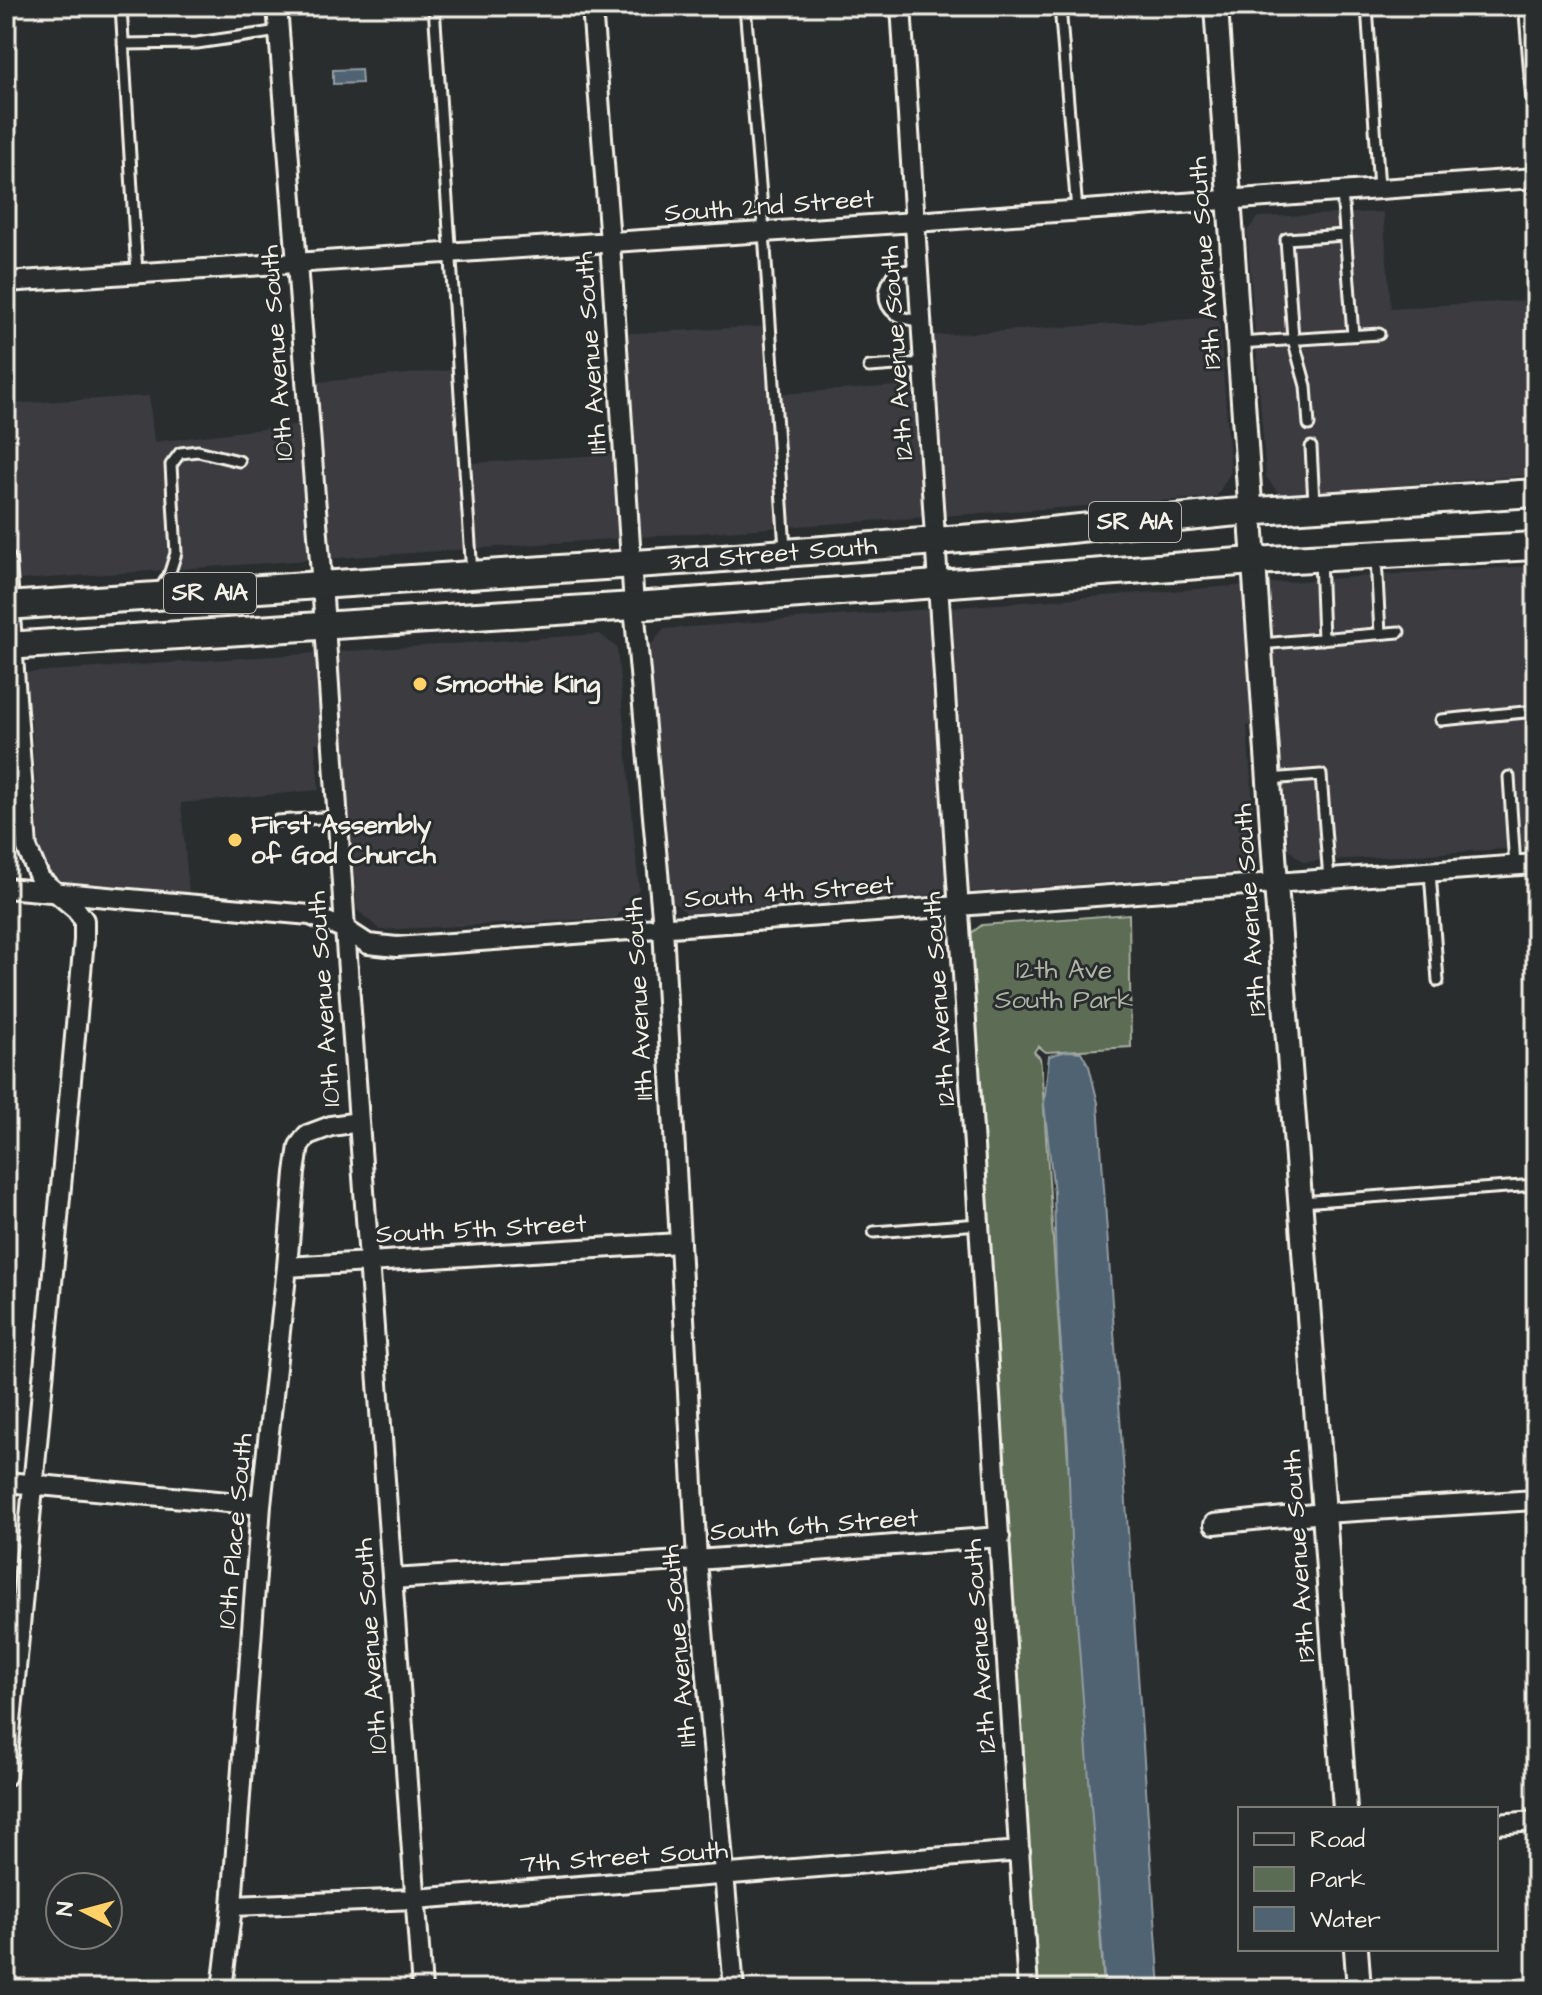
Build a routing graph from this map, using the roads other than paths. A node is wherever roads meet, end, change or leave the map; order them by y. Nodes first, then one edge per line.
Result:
1 (121, 6) edge
2 (277, 6) edge
3 (434, 6) edge
4 (592, 6) edge
5 (745, 6) edge
6 (901, 6) edge
7 (1060, 6) edge
8 (1216, 6) edge
9 (1367, 6) edge
10 (1529, 6) edge
11 (279, 31) junction
12 (123, 44) junction
13 (1536, 96) edge
14 (1536, 178) edge
15 (1379, 189) junction
16 (1342, 192) junction
17 (1229, 200) junction
18 (1077, 211) junction
19 (915, 222) junction
20 (764, 232) junction
21 (1345, 235) junction
22 (610, 242) junction
23 (451, 252) junction
24 (296, 263) junction
25 (918, 269) junction
26 (137, 273) junction
27 (6, 282) edge
28 (921, 322) junction
29 (1379, 334) dead end
30 (1353, 335) junction
31 (1293, 339) junction
32 (1239, 343) junction
33 (924, 363) junction
34 (869, 367) dead end
35 (1309, 425) dead end
36 (1311, 447) dead end
37 (239, 461) dead end
38 (1536, 493) edge
39 (1314, 507) junction
40 (1251, 511) junction
41 (935, 542) junction
42 (1536, 546) edge
43 (785, 553) junction
44 (1375, 554) junction
45 (1320, 558) junction
46 (6, 561) edge
47 (1254, 561) junction
48 (632, 563) junction
49 (472, 574) junction
50 (938, 584) junction
51 (321, 586) junction
52 (156, 596) junction
53 (8, 606) edge
54 (634, 606) junction
55 (325, 625) junction
56 (1399, 632) dead end
57 (1380, 634) junction
58 (1323, 639) junction
59 (1260, 644) junction
60 (10, 646) edge
61 (1536, 711) edge
62 (1441, 720) dead end
63 (1509, 777) dead end
64 (1269, 779) junction
65 (337, 817) junction
66 (277, 821) dead end
67 (1536, 864) edge
68 (1515, 866) junction
69 (1430, 872) junction
70 (1329, 880) junction
71 (1276, 884) junction
72 (6, 888) edge
73 (55, 891) junction
74 (959, 906) junction
75 (663, 927) junction
76 (345, 929) junction
77 (1438, 981) dead end
78 (359, 1122) junction
79 (1536, 1185) edge
80 (1301, 1202) junction
81 (979, 1224) junction
82 (874, 1232) dead end
83 (679, 1243) junction
84 (369, 1262) junction
85 (287, 1267) junction
86 (6, 1482) edge
87 (32, 1485) junction
88 (1536, 1500) edge
89 (261, 1505) junction
90 (1324, 1513) junction
91 (1214, 1524) dead end
92 (1000, 1537) junction
93 (697, 1560) junction
94 (392, 1579) junction
95 (6, 1776) edge
96 (1345, 1807) edge
97 (1536, 1821) edge
98 (1498, 1824) edge
99 (1020, 1851) junction
100 (724, 1876) junction
101 (416, 1899) junction
102 (232, 1906) junction
103 (1356, 1951) edge
104 (222, 1989) edge
105 (422, 1989) edge
106 (734, 1989) edge
107 (1028, 1989) edge
108 (1359, 1989) edge

1 - 12 lane
2 - 11 street, 10th Avenue South
3 - 23 lane
4 - 22 street, 11th Avenue South
5 - 20 lane
6 - 19 street, 12th Avenue South
7 - 18 lane
8 - 17 street, 13th Avenue South
9 - 15 lane
10 - 13 street
11 - 12 lane
11 - 24 street, 10th Avenue South
12 - 26 lane
14 - 15 street, South 2nd Street
15 - 16 street, South 2nd Street
16 - 17 street, South 2nd Street
16 - 21 lane
17 - 18 street, South 2nd Street
17 - 32 street, 13th Avenue South
18 - 19 street, South 2nd Street
19 - 20 street, South 2nd Street
19 - 25 street, 12th Avenue South
20 - 22 street, South 2nd Street
20 - 43 lane
21 - 30 lane
21 - 31 lane
22 - 23 street, South 2nd Street
22 - 48 street, 11th Avenue South
23 - 24 street, South 2nd Street
23 - 49 lane
24 - 26 street, South 2nd Street
24 - 51 street, 10th Avenue South
25 - 28 street, 12th Avenue South
25 - 28 lane
26 - 27 street, South 2nd Street
28 - 33 street, 12th Avenue South
29 - 30 lane
30 - 31 lane
31 - 32 lane
31 - 35 lane
32 - 40 street, 13th Avenue South
33 - 34 lane
33 - 41 street, 12th Avenue South
36 - 39 lane
37 - 52 lane
38 - 39 main road, 3rd Street South / SR A1A
39 - 40 main road, 3rd Street South / SR A1A
40 - 41 main road, 3rd Street South / SR A1A
40 - 47 street, 13th Avenue South
41 - 43 main road, 3rd Street South / SR A1A
41 - 50 street, 12th Avenue South
42 - 44 main road, 3rd Street South / SR A1A
43 - 48 main road, 3rd Street South / SR A1A
44 - 45 main road, 3rd Street South / SR A1A
44 - 57 lane
45 - 47 main road, 3rd Street South / SR A1A
45 - 58 lane
46 - 53 street
47 - 50 main road, 3rd Street South / SR A1A
47 - 59 street, 13th Avenue South
48 - 49 main road, 3rd Street South / SR A1A
48 - 54 street, 11th Avenue South
49 - 51 main road, 3rd Street South / SR A1A
50 - 54 main road, 3rd Street South / SR A1A
50 - 74 street, 12th Avenue South
51 - 52 main road, 3rd Street South / SR A1A
51 - 55 street, 10th Avenue South
52 - 53 main road, 3rd Street South / SR A1A
53 - 60 street
54 - 55 main road, 3rd Street South / SR A1A
54 - 75 street, 11th Avenue South
55 - 60 main road, 3rd Street South / SR A1A
55 - 65 street, 10th Avenue South
56 - 57 lane
57 - 58 lane
58 - 59 lane
59 - 64 street, 13th Avenue South
60 - 73 street
61 - 62 lane
63 - 68 lane
64 - 70 lane
64 - 71 street, 13th Avenue South
65 - 66 lane
65 - 76 street, 10th Avenue South
67 - 68 street, South 4th Street
68 - 69 street, South 4th Street
69 - 70 street, South 4th Street
69 - 77 lane
70 - 71 street, South 4th Street
71 - 74 street, South 4th Street
71 - 80 street, 13th Avenue South
72 - 73 street, South 4th Street
73 - 76 street, South 4th Street
73 - 87 street
74 - 75 street, South 4th Street
74 - 81 street, 12th Avenue South
75 - 76 street, South 4th Street
75 - 83 street, 11th Avenue South
76 - 78 street, 10th Avenue South
78 - 84 street, 10th Avenue South
78 - 85 street, 10th Place South
79 - 80 lane
80 - 90 street, 13th Avenue South
81 - 82 lane
81 - 92 street, 12th Avenue South
83 - 84 street, South 5th Street
83 - 93 street, 11th Avenue South
84 - 85 street, South 5th Street
84 - 94 street, 10th Avenue South
85 - 89 street, 10th Place South
86 - 87 street
87 - 89 street
87 - 95 street
88 - 90 street
89 - 102 street, 10th Place South
90 - 91 street
90 - 96 street, 13th Avenue South
92 - 93 street, South 6th Street
92 - 99 street, 12th Avenue South
93 - 94 street, South 6th Street
93 - 100 street, 11th Avenue South
94 - 101 street, 10th Avenue South
97 - 98 street
99 - 100 street, 7th Street South
99 - 107 street, 12th Avenue South
100 - 101 street, 7th Street South
100 - 106 street, 11th Avenue South
101 - 102 street, 7th Street South
101 - 105 street, 10th Avenue South
102 - 104 street, 10th Place South
103 - 108 street

